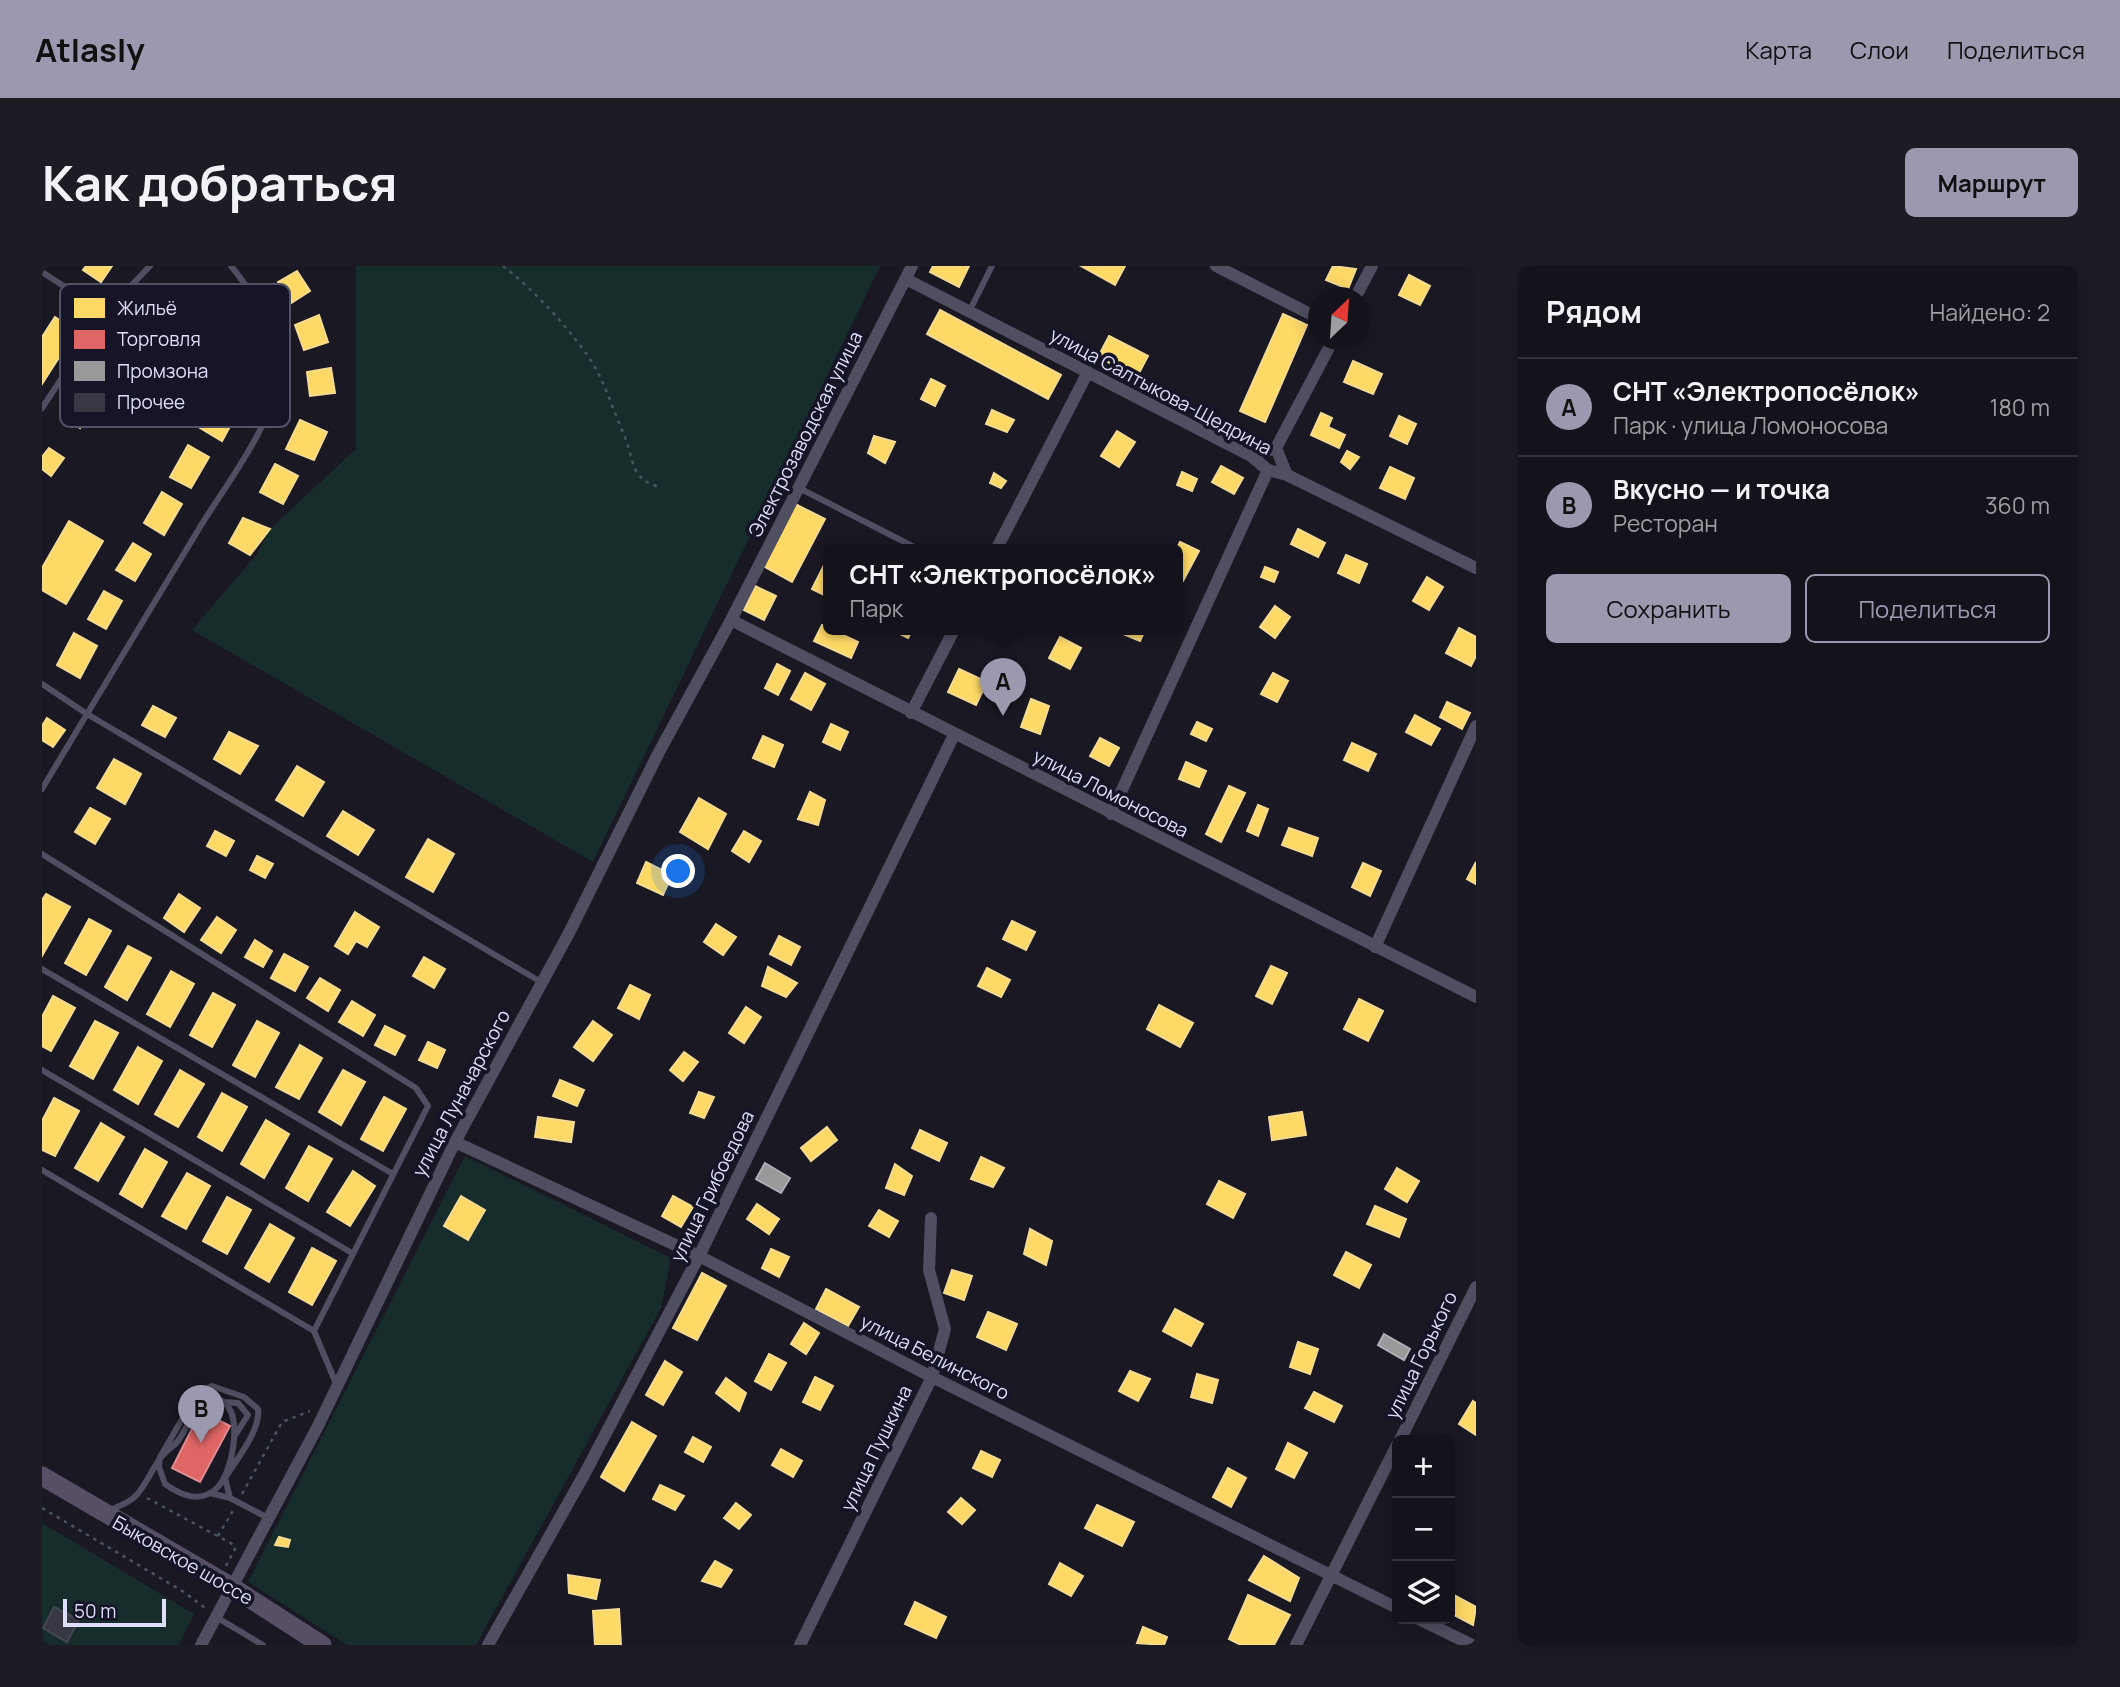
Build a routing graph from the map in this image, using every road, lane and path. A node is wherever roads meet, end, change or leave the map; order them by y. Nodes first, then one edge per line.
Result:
1 (150, 266) edge
2 (231, 266) edge
3 (503, 266) edge
4 (912, 266) edge
5 (992, 266) edge
6 (1216, 266) edge
7 (1372, 266) edge
8 (42, 272) edge
9 (906, 279) junction
10 (60, 284) edge
11 (133, 284) edge
12 (246, 284) edge
13 (1361, 287) edge
14 (969, 312) junction
15 (1308, 313) edge
16 (1328, 350) edge
17 (1088, 372) junction
18 (60, 381) edge
19 (42, 408) edge
20 (258, 427) edge
21 (1276, 448) junction
22 (1251, 456) junction
23 (1268, 470) junction
24 (1287, 475) junction
25 (660, 487) dead end
26 (799, 488) junction
27 (908, 544) edge
28 (999, 544) edge
29 (1476, 568) edge
30 (731, 620) junction
31 (951, 635) edge
32 (42, 684) edge
33 (911, 713) junction
34 (87, 714) junction
35 (1476, 726) edge
36 (954, 735) junction
37 (42, 789) edge
38 (1111, 814) junction
39 (42, 854) edge
40 (1375, 947) junction
41 (42, 969) edge
42 (542, 983) junction
43 (1476, 997) edge
44 (42, 1070) edge
45 (455, 1142) junction
46 (42, 1170) edge
47 (393, 1174) junction
48 (931, 1218) dead end
49 (352, 1254) junction
50 (699, 1256) junction
51 (1476, 1287) edge
52 (314, 1331) junction
53 (932, 1377) junction
54 (337, 1387) junction
55 (223, 1401) junction
56 (282, 1422) dead end
57 (1402, 1435) edge
58 (234, 1436) junction
59 (1392, 1455) edge
60 (160, 1457) junction
61 (42, 1476) edge
62 (225, 1478) junction
63 (138, 1493) junction
64 (210, 1493) junction
65 (230, 1499) junction
66 (237, 1503) junction
67 (42, 1508) edge
68 (104, 1513) junction
69 (268, 1518) junction
70 (218, 1536) junction
71 (236, 1546) junction
72 (249, 1554) junction
73 (215, 1563) dead end
74 (1332, 1576) junction
75 (232, 1587) junction
76 (1392, 1606) edge
77 (216, 1617) junction
78 (1429, 1624) edge
79 (201, 1645) edge
80 (263, 1645) edge
81 (322, 1645) edge
82 (488, 1645) edge
83 (800, 1645) edge
84 (1296, 1645) edge
85 (1472, 1645) edge

1 - 11 lane
2 - 12 lane
3 - 25 path
4 - 9 street, Электрозаводская улица
5 - 14 lane
6 - 15 street
7 - 13 street
8 - 10 lane
9 - 14 street, улица Салтыкова-Щедрина
9 - 26 street, Электрозаводская улица
14 - 17 street, улица Салтыкова-Щедрина
16 - 21 street
17 - 22 street, улица Салтыкова-Щедрина
17 - 28 street
18 - 19 lane
20 - 34 lane
21 - 22 street
21 - 24 street
22 - 23 street, улица Салтыкова-Щедрина
23 - 24 street, улица Салтыкова-Щедрина
23 - 38 street
24 - 29 street, улица Салтыкова-Щедрина
26 - 27 lane
26 - 30 street, Электрозаводская улица
30 - 33 street, улица Ломоносова
30 - 42 street, улица Луначарского
31 - 33 street
32 - 34 lane
33 - 36 street, улица Ломоносова
34 - 37 lane
34 - 42 lane
35 - 40 street
36 - 38 street, улица Ломоносова
36 - 50 street, улица Грибоедова
38 - 40 street, улица Ломоносова
39 - 47 lane
40 - 43 street, улица Ломоносова
41 - 47 lane
42 - 45 street, улица Луначарского
44 - 49 lane
45 - 50 street, улица Белинского
45 - 54 street, улица Луначарского
46 - 52 lane
47 - 49 lane
48 - 53 street, улица Пушкина
49 - 52 lane
50 - 53 street, улица Белинского
50 - 82 street, улица Грибоедова
51 - 57 street, улица Горького
52 - 54 lane
53 - 74 street, улица Белинского
53 - 83 street, улица Пушкина
54 - 69 street, улица Луначарского
55 - 58 lane
55 - 58 lane
55 - 60 lane
56 - 66 path
58 - 62 lane
59 - 74 street, улица Горького
60 - 62 lane
60 - 63 lane
60 - 64 lane
61 - 68 main road, Быковское шоссе
62 - 64 lane
62 - 65 lane
63 - 68 lane
63 - 70 path
64 - 65 lane
65 - 66 lane
66 - 69 lane
66 - 70 path
67 - 77 path
68 - 75 main road, Быковское шоссе
69 - 72 street, улица Луначарского
70 - 71 path
71 - 72 path
71 - 73 path
72 - 75 street, улица Луначарского
74 - 76 street, улица Белинского
74 - 84 street, улица Горького
75 - 77 street, улица Луначарского
75 - 81 main road, Быковское шоссе
77 - 79 street, улица Луначарского
77 - 80 lane
78 - 85 street

